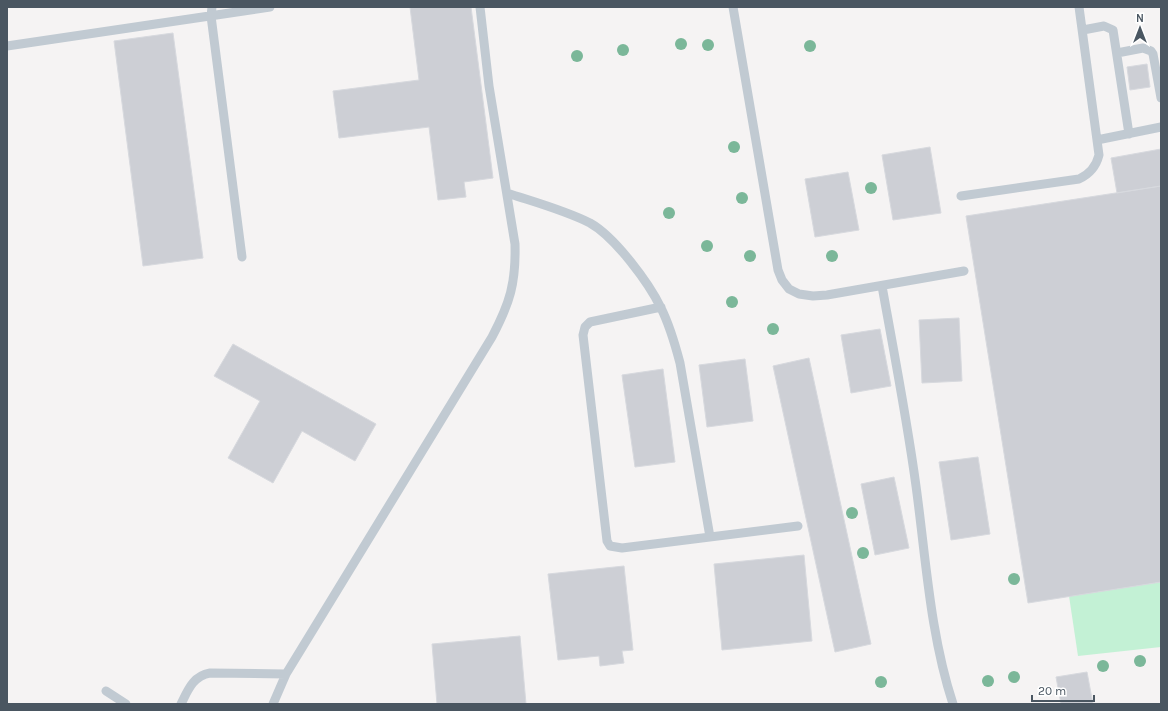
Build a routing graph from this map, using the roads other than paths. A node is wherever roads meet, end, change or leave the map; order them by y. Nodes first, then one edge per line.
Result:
1 (270, 7) edge
2 (480, 7) edge
3 (733, 7) edge
4 (1079, 7) edge
5 (211, 11) edge
6 (1083, 30) junction
7 (7, 46) edge
8 (1117, 53) junction
9 (1161, 98) edge
10 (1161, 127) edge
11 (1129, 134) junction
12 (1097, 140) junction
13 (507, 193) junction
14 (961, 196) dead end
15 (242, 257) dead end
16 (964, 271) dead end
17 (882, 286) junction
18 (661, 307) junction
19 (798, 526) dead end
20 (710, 537) junction
21 (286, 674) junction
22 (106, 691) dead end
23 (126, 704) edge
24 (181, 704) edge
25 (273, 704) edge
26 (953, 704) edge

1 - 5 lane
2 - 13 lane
3 - 17 lane
4 - 6 lane
5 - 7 lane
5 - 15 lane
6 - 8 lane
6 - 12 lane
8 - 9 lane
8 - 11 lane
10 - 11 lane
11 - 12 lane
12 - 14 lane
13 - 18 lane
13 - 21 lane
16 - 17 lane
17 - 26 lane
18 - 20 lane
18 - 20 lane
19 - 20 lane
21 - 24 lane
21 - 25 lane
22 - 23 lane

